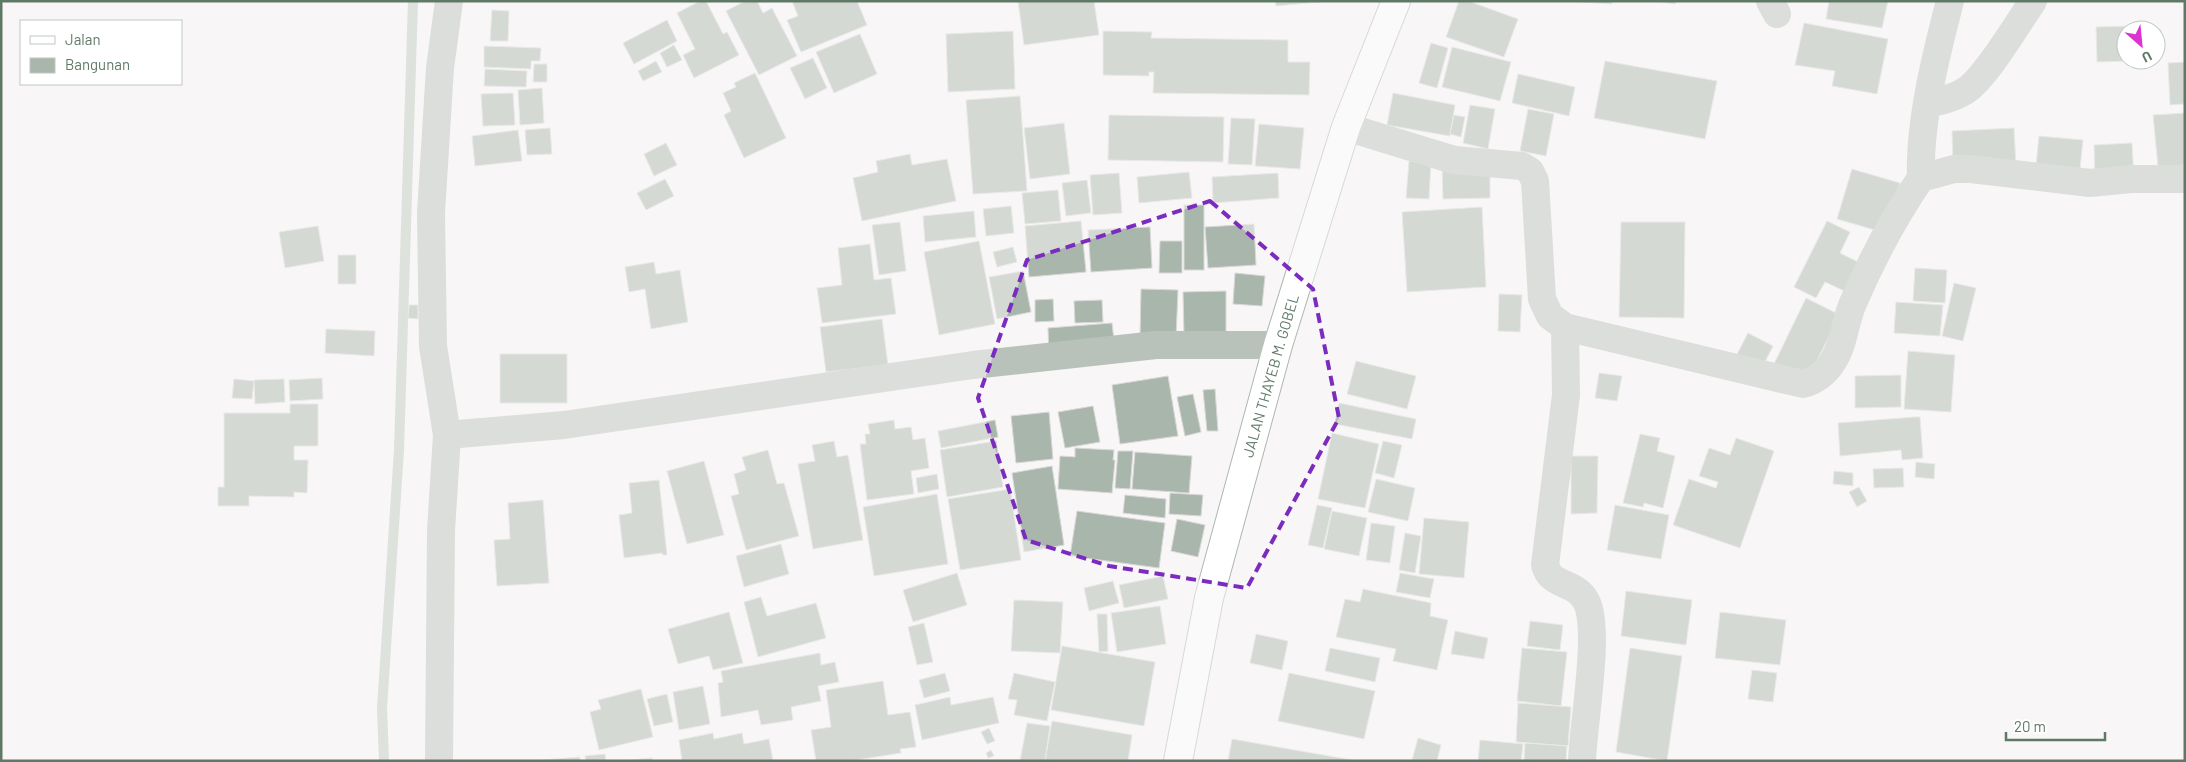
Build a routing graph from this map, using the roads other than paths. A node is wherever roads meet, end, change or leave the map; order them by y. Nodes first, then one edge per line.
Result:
1 (449, 1) edge
2 (1396, 1) edge
3 (1950, 1) edge
4 (2033, 1) edge
5 (1928, 104) junction
6 (1346, 127) junction
7 (1921, 178) junction
8 (2185, 179) edge
9 (1565, 327) junction
10 (1278, 345) junction
11 (447, 435) junction
12 (439, 761) edge
13 (1178, 761) edge
14 (1582, 761) edge

1 - 11 street
2 - 6 main road, JALAN THAYEB M. GOBEL
3 - 5 street
4 - 5 street
5 - 7 street
6 - 9 street
6 - 10 main road, JALAN THAYEB M. GOBEL
7 - 8 street
7 - 9 street
9 - 14 street
10 - 11 street
10 - 13 main road, JALAN THAYEB M. GOBEL
11 - 12 street

